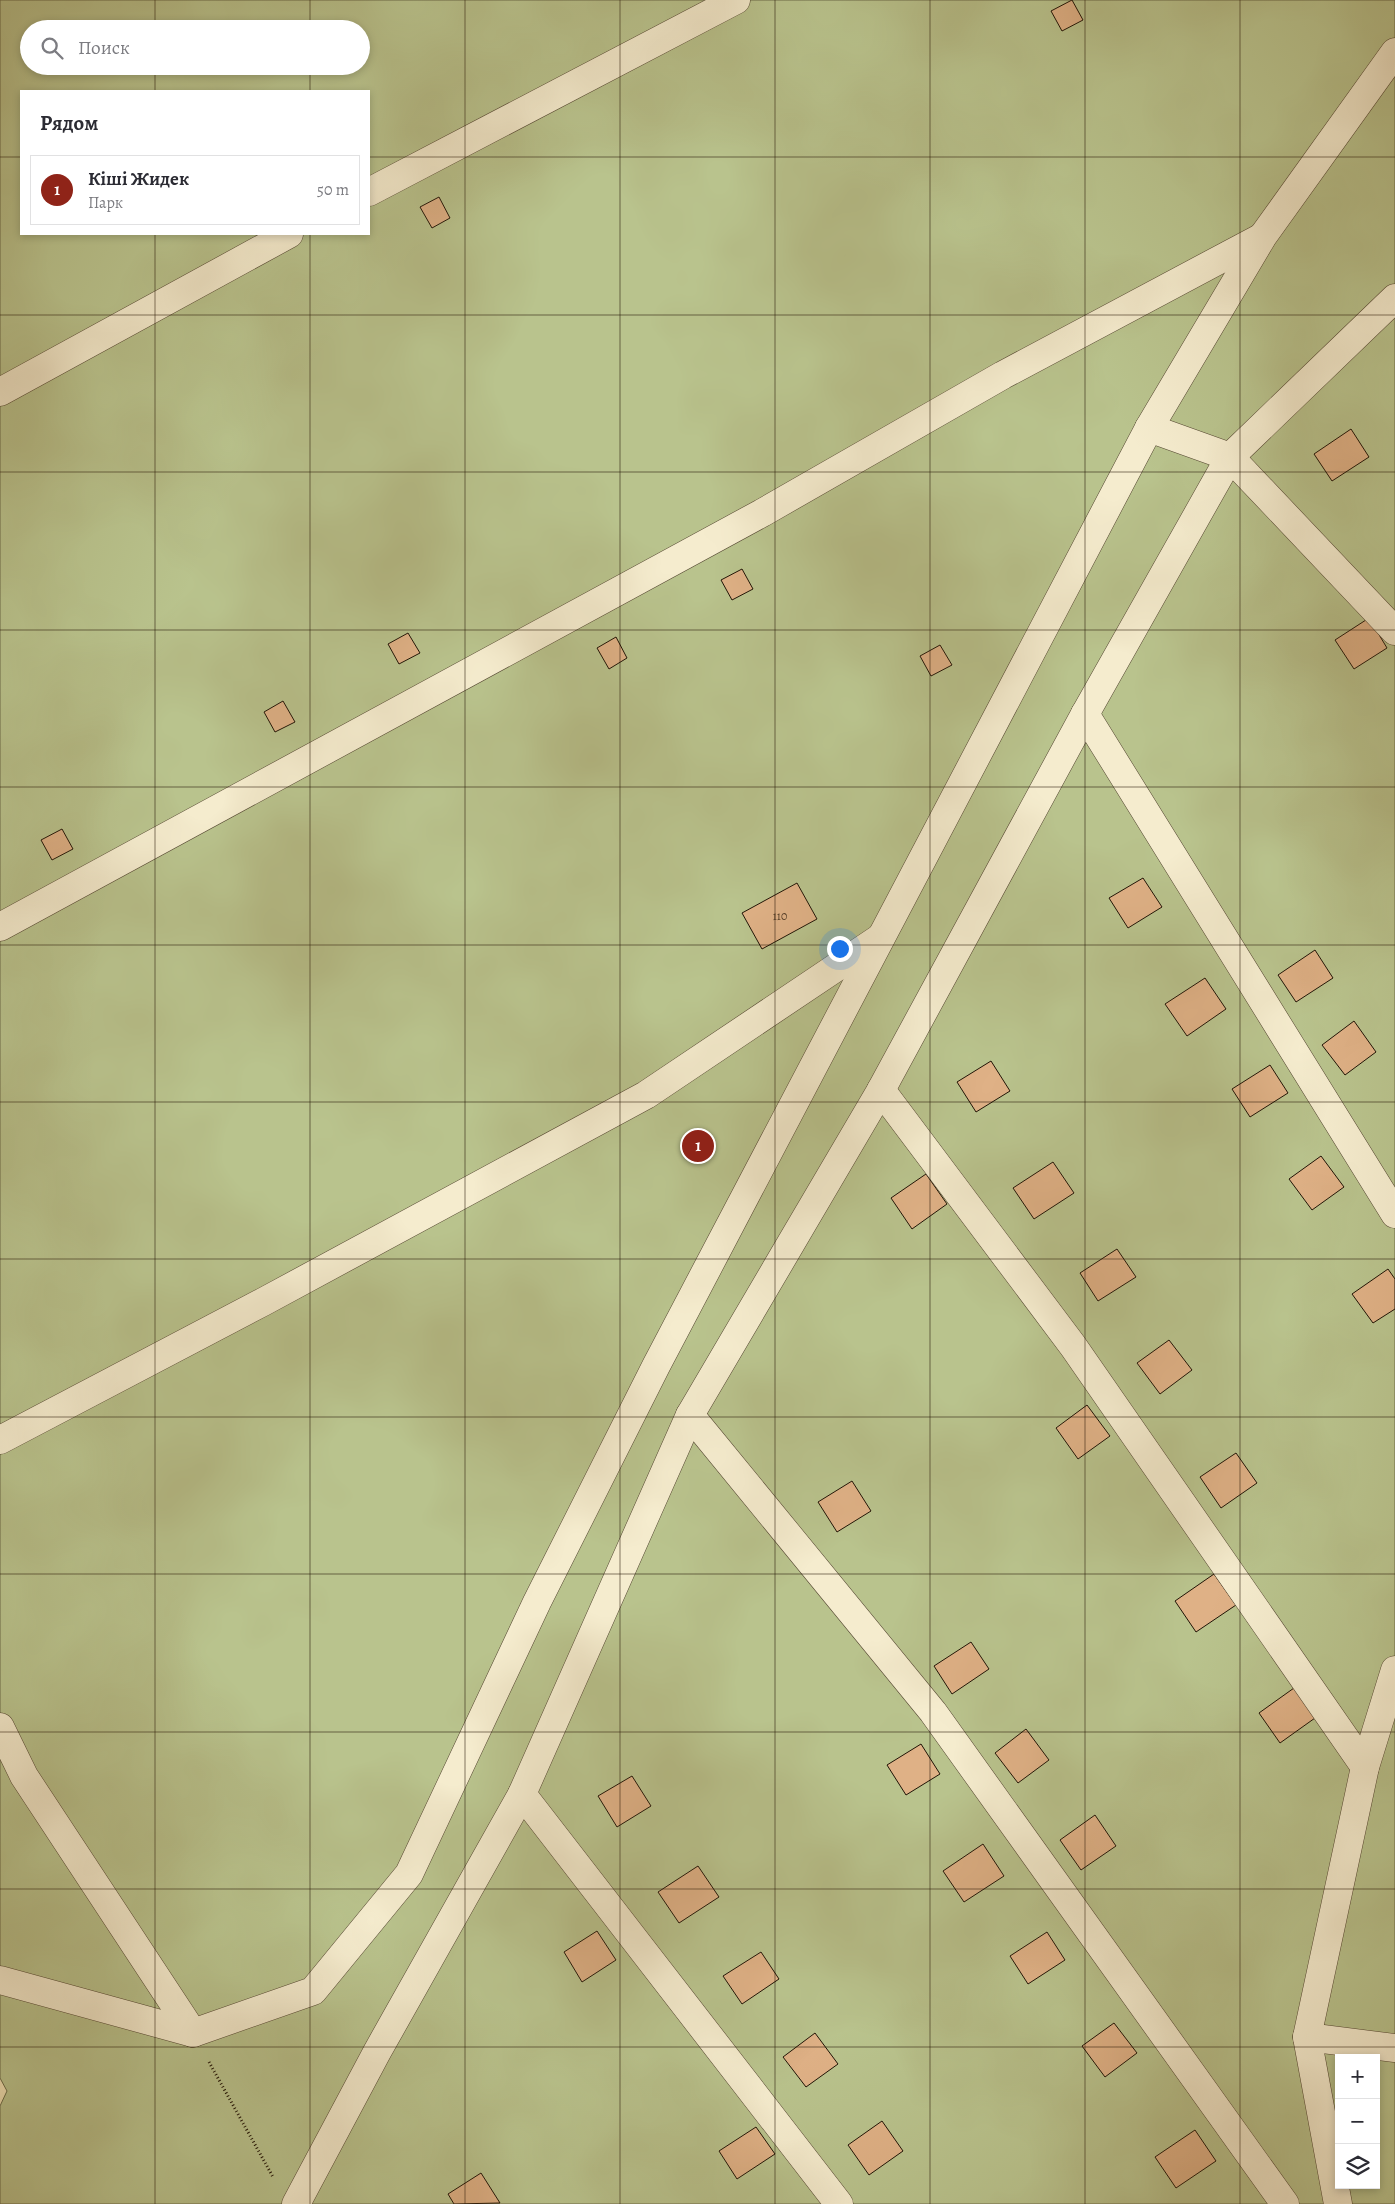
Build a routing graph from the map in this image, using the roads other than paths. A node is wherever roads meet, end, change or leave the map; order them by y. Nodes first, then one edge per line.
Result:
1 (736, 0) edge
2 (1395, 52) edge
3 (370, 191) edge
4 (287, 235) edge
5 (1263, 236) junction
6 (1395, 298) edge
7 (0, 392) edge
8 (1149, 428) junction
9 (1230, 457) junction
10 (1395, 631) edge
11 (1085, 714) junction
12 (0, 927) edge
13 (883, 936) junction
14 (881, 1090) junction
15 (1395, 1214) edge
16 (690, 1414) junction
17 (0, 1440) edge
18 (1395, 1674) edge
19 (0, 1727) edge
20 (1365, 1767) junction
21 (522, 1794) junction
22 (0, 1980) edge
23 (193, 2033) junction
24 (1307, 2037) junction
25 (1395, 2048) edge
26 (296, 2204) edge
27 (840, 2204) edge
28 (1285, 2204) edge
29 (1338, 2204) edge

1 - 3 street
2 - 5 street
4 - 7 street
5 - 8 street
5 - 12 street
6 - 9 street
8 - 9 street
8 - 13 street
9 - 10 street
9 - 11 street
11 - 14 street
11 - 15 street
13 - 17 street
13 - 23 street
14 - 16 street
14 - 20 street
16 - 21 street
16 - 28 street
18 - 20 street
19 - 23 street
20 - 24 street
21 - 26 street
21 - 27 street
22 - 23 street
24 - 25 street
24 - 29 street

